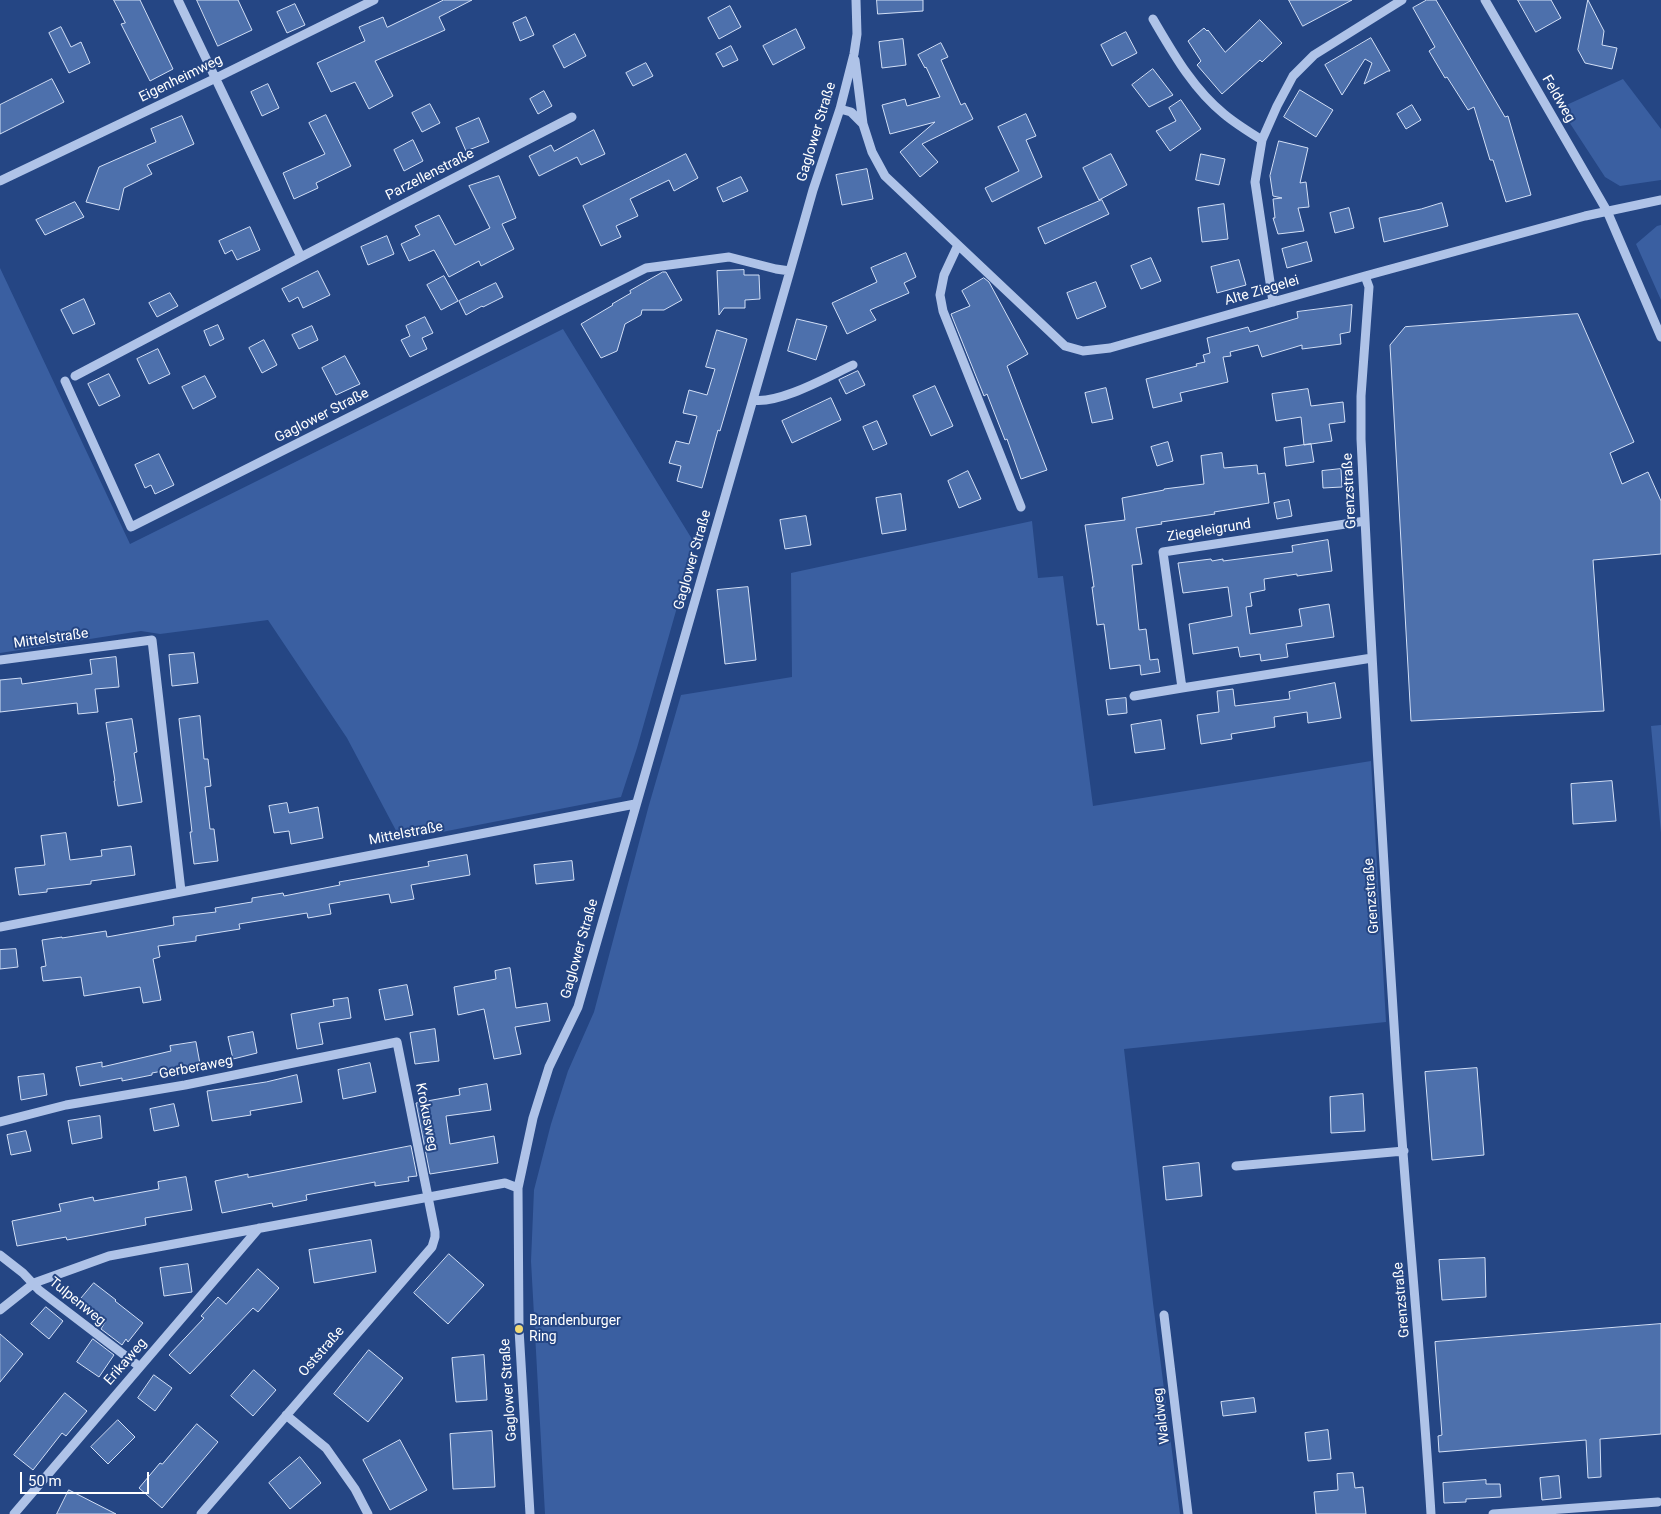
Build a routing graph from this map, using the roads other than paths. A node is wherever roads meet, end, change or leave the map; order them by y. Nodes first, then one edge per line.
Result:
1 (178, 0) edge
2 (374, 0) edge
3 (856, 0) edge
4 (1402, 0) edge
5 (1485, 0) edge
6 (1153, 19) dead end
7 (854, 54) junction
8 (216, 78) junction
9 (840, 109) junction
10 (572, 117) dead end
11 (863, 124) junction
12 (1262, 140) junction
13 (0, 181) edge
14 (1661, 200) edge
15 (1607, 211) junction
16 (958, 245) junction
17 (301, 257) junction
18 (790, 271) junction
19 (1365, 276) junction
20 (1274, 302) junction
21 (1661, 337) edge
22 (853, 365) dead end
23 (75, 376) dead end
24 (65, 382) dead end
25 (753, 400) junction
26 (1021, 507) dead end
27 (1365, 521) junction
28 (1372, 658) junction
29 (0, 660) edge
30 (1182, 688) junction
31 (1134, 696) dead end
32 (635, 804) junction
33 (181, 891) junction
34 (0, 927) edge
35 (397, 1042) joint
36 (0, 1122) edge
37 (1404, 1151) junction
38 (1236, 1166) dead end
39 (518, 1188) junction
40 (427, 1197) junction
41 (259, 1228) junction
42 (0, 1255) edge
43 (34, 1283) junction
44 (0, 1310) edge
45 (1164, 1315) dead end
46 (140, 1367) junction
47 (286, 1415) junction
48 (1658, 1502) dead end
49 (14, 1514) edge
50 (201, 1514) edge
51 (368, 1514) edge
52 (530, 1514) edge
53 (1188, 1514) edge
54 (1431, 1514) edge
55 (1493, 1514) edge

1 - 8 street
2 - 8 street, Eigenheimweg
3 - 7 street, Gaglower Straße
4 - 12 street
5 - 15 street, Feldweg
6 - 12 street
7 - 9 street, Gaglower Straße
7 - 11 street, Alte Ziegelei
8 - 13 street, Eigenheimweg
8 - 17 street
9 - 11 street
9 - 18 street, Gaglower Straße
10 - 17 street, Parzellenstraße
11 - 16 street, Alte Ziegelei
12 - 20 street
14 - 15 street, Alte Ziegelei
15 - 19 street, Alte Ziegelei
15 - 21 street, Feldweg
16 - 20 street, Alte Ziegelei
16 - 26 street
17 - 23 street, Parzellenstraße
18 - 24 street, Gaglower Straße
18 - 25 street, Gaglower Straße
19 - 20 street, Alte Ziegelei
19 - 27 street, Grenzstraße
22 - 25 street
25 - 32 street, Gaglower Straße
27 - 28 street, Grenzstraße
27 - 30 street, Ziegeleigrund
28 - 30 street
28 - 37 street, Grenzstraße
29 - 33 street, Mittelstraße
30 - 31 street
32 - 33 street, Mittelstraße
32 - 39 street, Gaglower Straße
33 - 34 street, Mittelstraße
35 - 36 street, Gerberaweg
35 - 40 street, Krokusweg
37 - 38 street
37 - 54 street, Grenzstraße
39 - 40 street
39 - 52 street, Gaglower Straße
40 - 41 street
40 - 47 street, Oststraße
41 - 43 street
41 - 46 street, Erikaweg
42 - 43 street, Tulpenweg
43 - 44 street
43 - 46 street, Tulpenweg
45 - 53 street, Waldweg
46 - 49 street, Erikaweg
47 - 50 street, Oststraße
47 - 51 street
48 - 55 street

